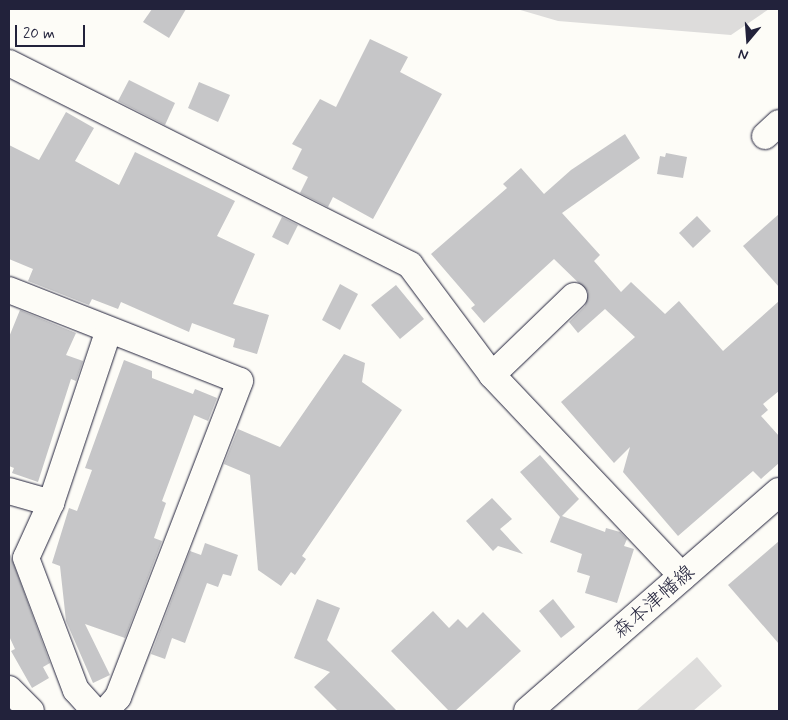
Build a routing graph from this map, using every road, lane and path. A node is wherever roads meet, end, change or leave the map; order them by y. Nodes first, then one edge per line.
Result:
1 (9, 64) edge
2 (9, 290) edge
3 (574, 296) dead end
4 (110, 330) junction
5 (492, 374) junction
6 (9, 491) edge
7 (779, 492) edge
8 (51, 503) junction
9 (683, 577) junction
10 (9, 689) edge
11 (31, 711) edge
12 (95, 711) edge
13 (106, 711) edge
14 (528, 711) edge

1 - 5 street
2 - 4 street
3 - 5 street
4 - 8 street
4 - 13 street
5 - 9 street
6 - 8 street
7 - 9 main road, 森本津幡線
8 - 12 street
9 - 14 main road, 森本津幡線
10 - 11 street

